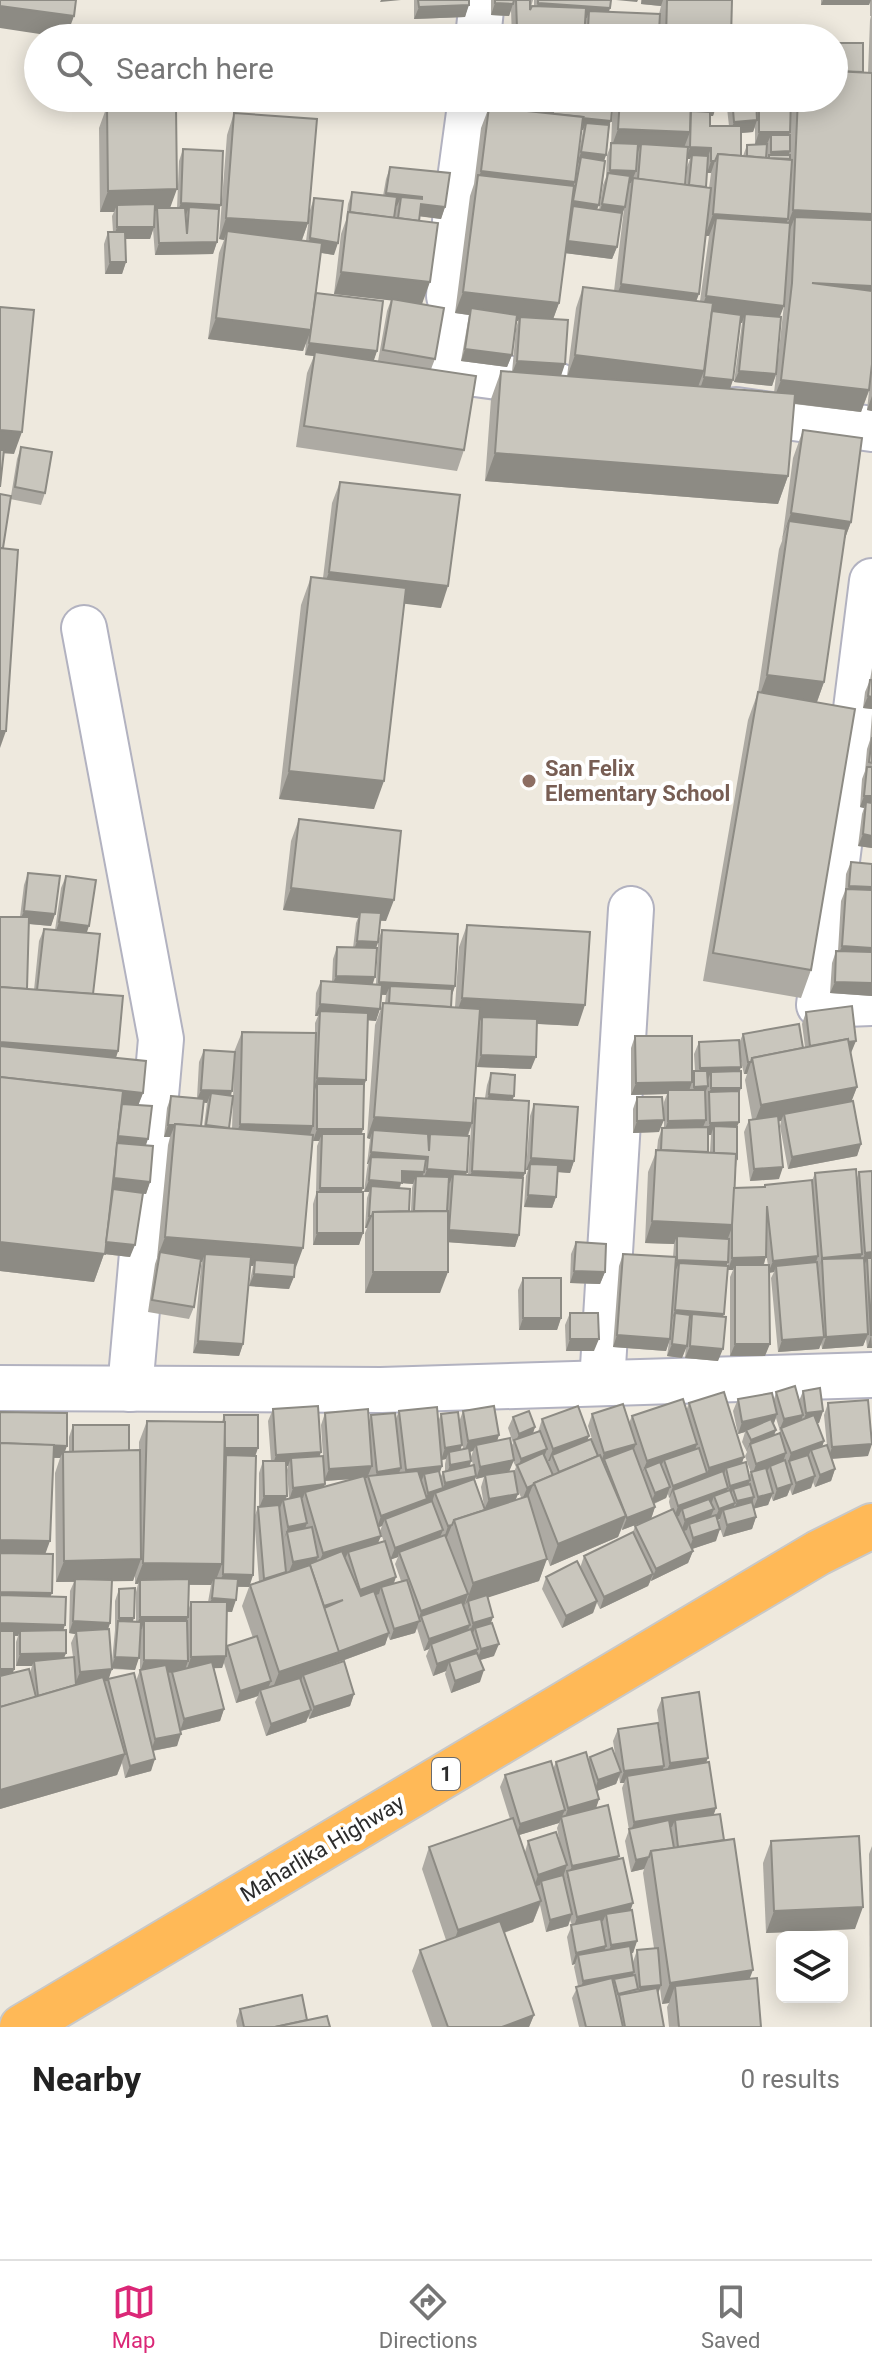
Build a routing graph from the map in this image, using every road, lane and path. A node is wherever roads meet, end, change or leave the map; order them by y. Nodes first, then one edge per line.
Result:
1 (482, 0) edge
2 (479, 24) edge
3 (469, 112) edge
4 (593, 390) edge
5 (701, 405) edge
6 (872, 429) edge
7 (872, 581) edge
8 (84, 628) dead end
9 (631, 909) dead end
10 (872, 1003) edge
11 (872, 1375) edge
12 (602, 1383) junction
13 (0, 1388) edge
14 (130, 1389) junction
15 (872, 1526) edge
16 (22, 2027) edge

1 - 2 street
3 - 4 street
5 - 6 street
7 - 10 street
8 - 14 street
9 - 12 street
11 - 12 street
12 - 14 street
13 - 14 street
15 - 16 highway, Maharlika Highway / 1

